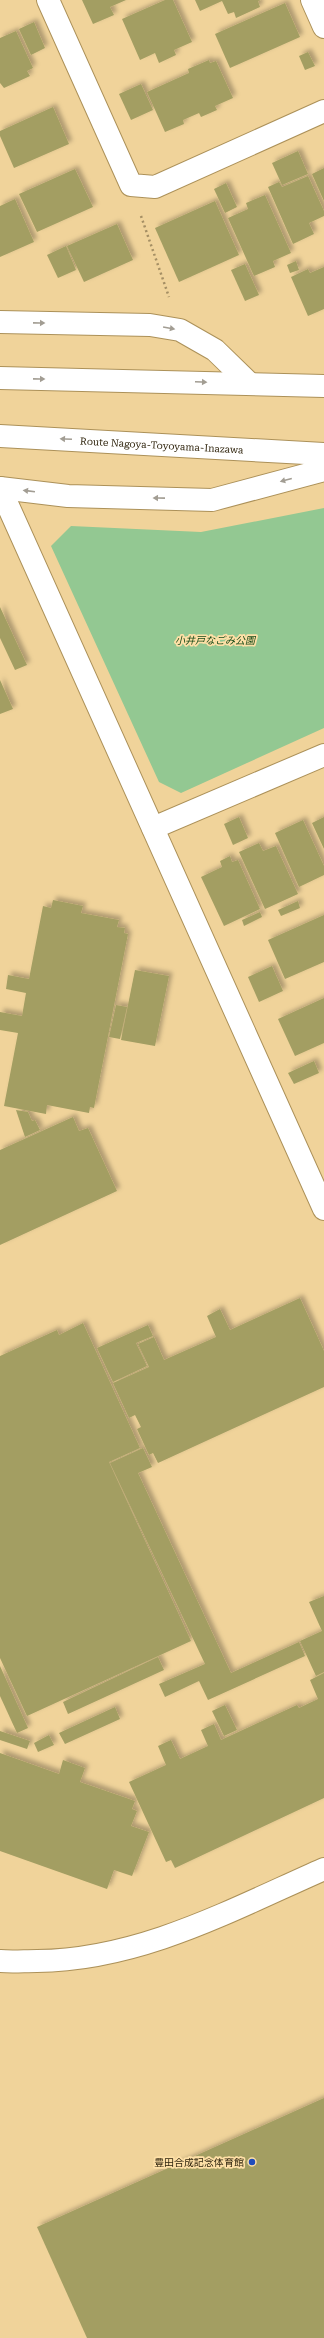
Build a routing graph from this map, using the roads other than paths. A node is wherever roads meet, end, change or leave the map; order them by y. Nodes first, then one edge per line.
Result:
1 (48, 0) edge
2 (312, 0) edge
3 (324, 27) edge
4 (324, 111) edge
5 (0, 322) edge
6 (0, 378) edge
7 (250, 384) junction
8 (324, 386) edge
9 (0, 436) edge
10 (324, 454) edge
11 (324, 470) edge
12 (0, 488) edge
13 (324, 755) edge
14 (153, 828) junction
15 (324, 1209) edge
16 (324, 1869) edge
17 (0, 1961) edge

1 - 4 street
2 - 3 street
5 -> 7 street
6 -> 7 street
7 - 8 street
10 -> 9 street, Route Nagoya-Toyoyama-Inazawa
11 -> 12 street
12 - 14 street
13 - 14 street
14 - 15 street
16 - 17 street

